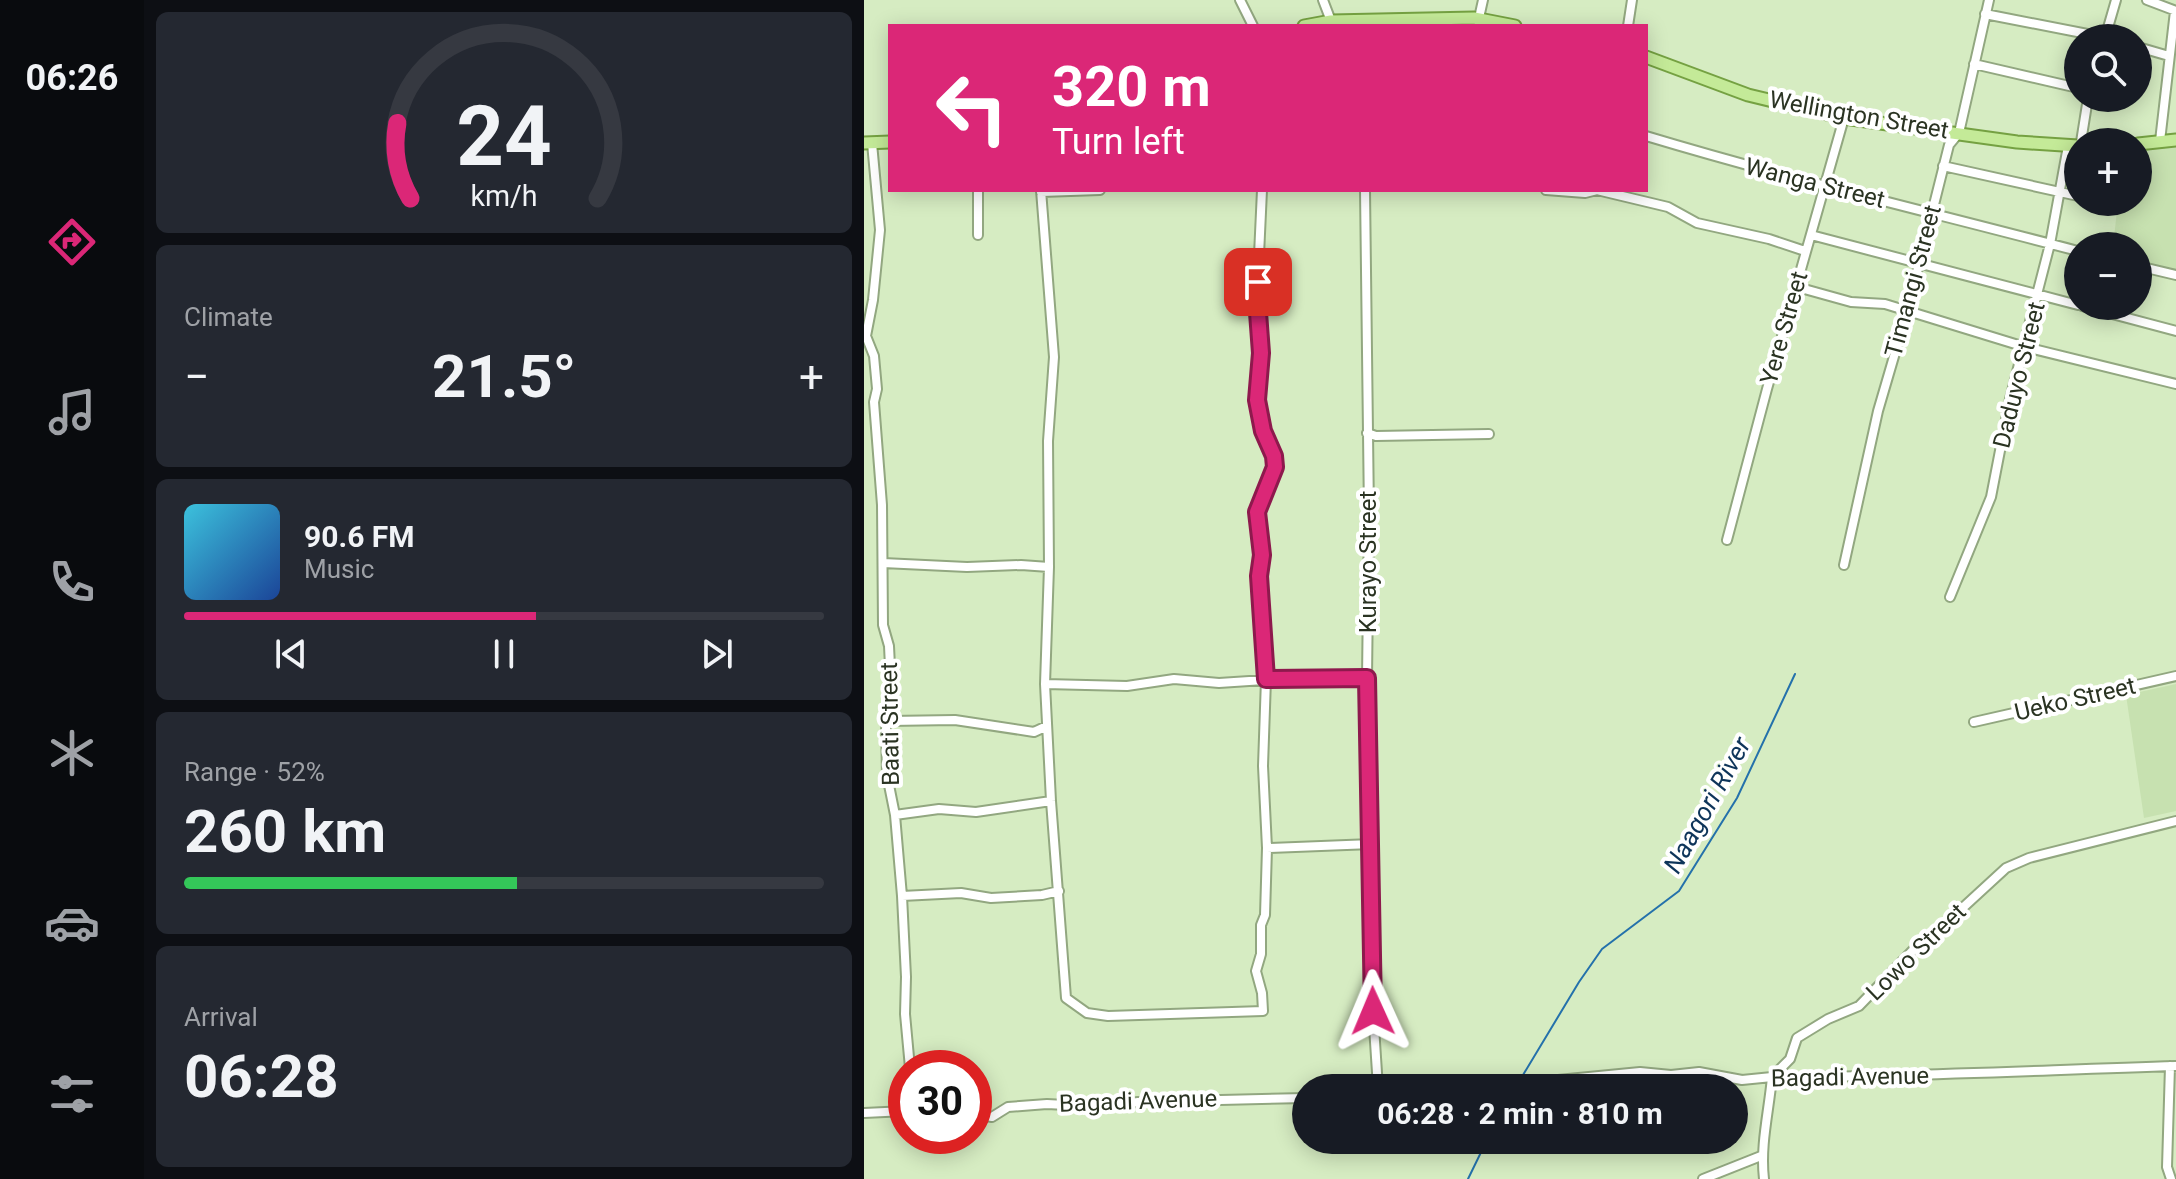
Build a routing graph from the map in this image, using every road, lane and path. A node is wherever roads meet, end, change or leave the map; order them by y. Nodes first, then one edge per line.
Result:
1 (1240, 0) edge
2 (1323, 0) edge
3 (1483, 0) edge
4 (1632, 0) edge
5 (1989, 0) edge
6 (2116, 0) edge
7 (2147, 0) edge
8 (2175, 11) edge
9 (1985, 14) junction
10 (1479, 18) junction
11 (1331, 21) junction
12 (1362, 23) edge
13 (1252, 24) edge
14 (1315, 24) edge
15 (1506, 24) edge
16 (1628, 24) edge
17 (2110, 24) edge
18 (2064, 30) edge
19 (2152, 51) edge
20 (2169, 56) junction
21 (1648, 58) edge
22 (1974, 64) junction
23 (2064, 85) edge
24 (1844, 118) junction
25 (1959, 133) junction
26 (1648, 137) edge
27 (2176, 140) edge
28 (2160, 141) junction
29 (888, 142) edge
30 (2152, 142) edge
31 (868, 143) edge
32 (2064, 144) edge
33 (1943, 166) junction
34 (2064, 183) edge
35 (1823, 187) junction
36 (978, 192) edge
37 (1041, 192) edge
38 (1262, 192) edge
39 (1365, 192) edge
40 (1605, 192) edge
41 (2061, 192) junction
42 (2064, 193) edge
43 (1933, 212) junction
44 (978, 235) dead end
45 (1811, 235) junction
46 (2050, 244) junction
47 (2064, 248) edge
48 (1805, 251) junction
49 (1918, 263) junction
50 (2152, 269) edge
51 (2176, 275) edge
52 (1797, 287) junction
53 (2039, 295) junction
54 (2064, 302) edge
55 (1907, 312) junction
56 (2134, 320) edge
57 (2176, 331) edge
58 (2025, 347) junction
59 (2176, 384) edge
60 (1367, 433) junction
61 (1489, 434) dead end
62 (1727, 540) dead end
63 (883, 563) junction
64 (1844, 565) dead end
65 (1049, 567) junction
66 (1950, 597) dead end
67 (2176, 676) edge
68 (1367, 678) junction
69 (1266, 679) junction
70 (1045, 684) junction
71 (889, 721) junction
72 (1974, 722) dead end
73 (1047, 726) junction
74 (1051, 801) junction
75 (895, 815) junction
76 (2176, 821) edge
77 (1372, 844) junction
78 (1267, 848) junction
79 (1059, 891) junction
80 (902, 896) junction
81 (908, 1050) edge
82 (2173, 1066) edge
83 (1376, 1074) edge
84 (1620, 1074) edge
85 (1661, 1074) edge
86 (1680, 1074) edge
87 (1710, 1074) edge
88 (1772, 1077) junction
89 (1748, 1079) edge
90 (1292, 1098) edge
91 (888, 1112) edge
92 (864, 1113) edge
93 (992, 1117) edge
94 (1761, 1156) junction
95 (1703, 1179) edge
96 (1764, 1179) edge
97 (2171, 1179) edge

1 - 13 street
2 - 11 street
3 - 10 street
4 - 16 street
5 - 9 street, Timangi Street
6 - 17 street
7 - 8 street
8 - 20 street
9 - 18 street
9 - 22 street, Timangi Street
10 - 12 main road
10 - 15 main road
11 - 12 main road
11 - 14 main road
19 - 20 street
20 - 28 street
21 - 24 main road, Wellington Street
22 - 23 street
22 - 25 street, Timangi Street
24 - 25 main road, Wellington Street
24 - 35 street, Yere Street
25 - 32 main road, Wellington Street
25 - 33 street, Timangi Street
26 - 35 street, Wanga Street
27 - 28 main road
28 - 30 main road
29 - 31 main road
31 - 63 street, Baati Street
33 - 41 street
33 - 43 street, Timangi Street
34 - 41 street, Daduyo Street
35 - 43 street, Wanga Street
35 - 45 street, Yere Street
36 - 44 street
37 - 65 street
38 - 69 street
39 - 60 street, Kurayo Street
40 - 48 street
41 - 42 street
41 - 46 street, Daduyo Street
43 - 46 street, Wanga Street
43 - 49 street, Timangi Street
45 - 48 street, Yere Street
45 - 49 street
46 - 47 street, Wanga Street
46 - 53 street, Daduyo Street
48 - 52 street, Yere Street
49 - 53 street
49 - 55 street, Timangi Street
50 - 51 street
52 - 55 street
52 - 62 street, Yere Street
53 - 54 street
53 - 58 street, Daduyo Street
55 - 58 street
55 - 64 street, Timangi Street
56 - 57 street
58 - 59 street
58 - 66 street, Daduyo Street
60 - 61 street
60 - 68 street, Kurayo Street
63 - 65 street
63 - 71 street, Baati Street
65 - 70 street
67 - 72 street, Ueko Street
68 - 69 street
68 - 77 street, Kurayo Street
69 - 70 street
69 - 78 street
70 - 73 street
71 - 73 street
71 - 75 street, Baati Street
73 - 74 street
74 - 75 street
74 - 79 street
75 - 80 street, Baati Street
76 - 88 street, Lowo Street
77 - 78 street
77 - 83 street, Kurayo Street
78 - 79 street
79 - 80 street
80 - 81 street, Baati Street
82 - 88 street, Bagadi Avenue
82 - 97 street
84 - 85 street, Bagadi Avenue
86 - 87 street, Bagadi Avenue
88 - 89 street, Bagadi Avenue
88 - 94 street
90 - 93 street, Bagadi Avenue
91 - 92 street
94 - 95 street
94 - 96 street

